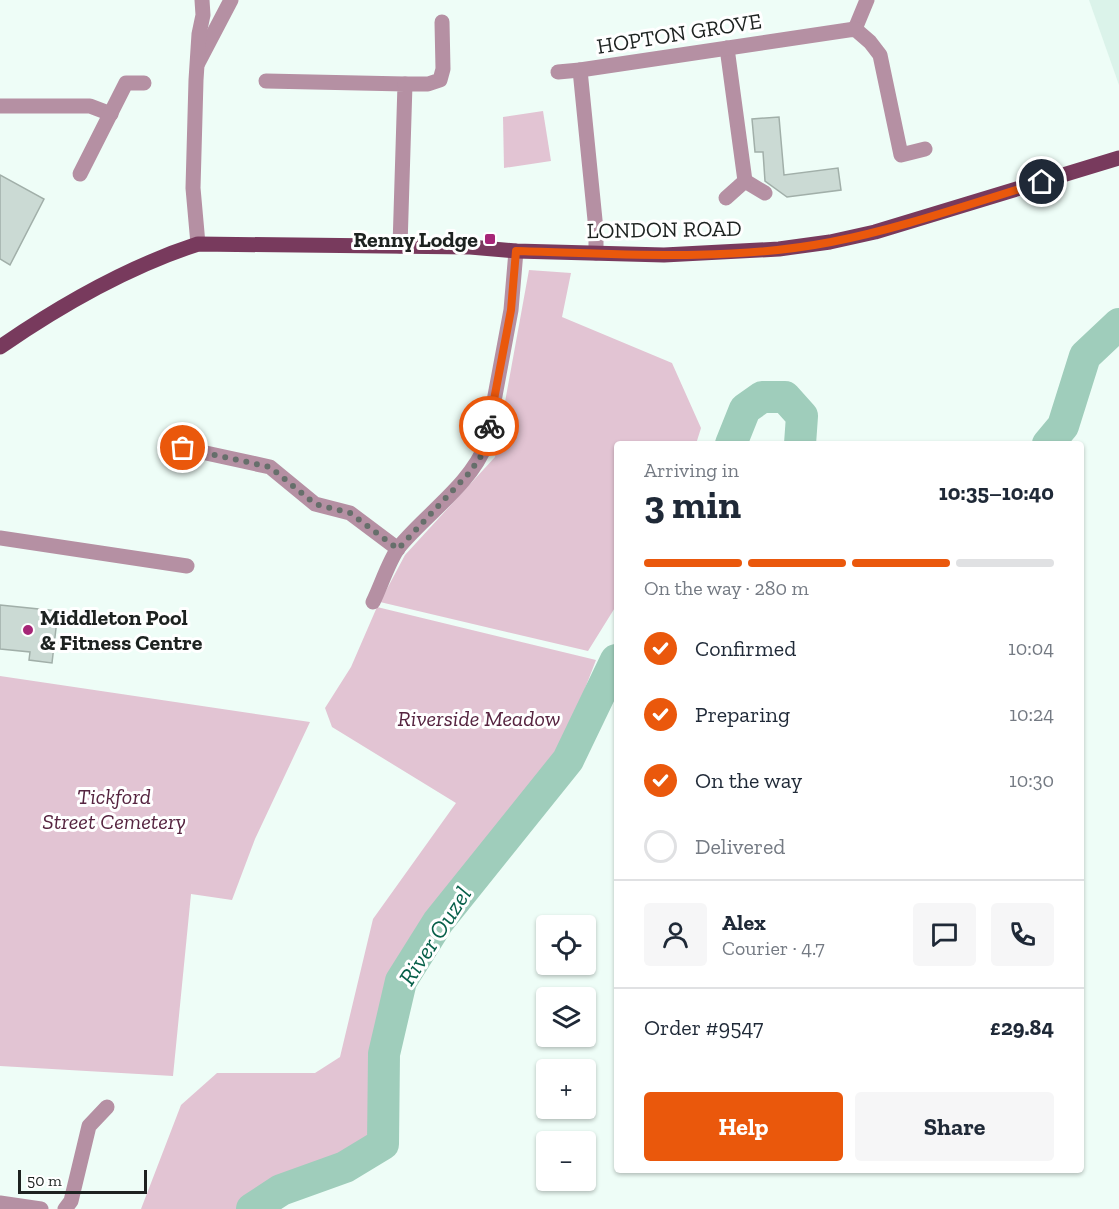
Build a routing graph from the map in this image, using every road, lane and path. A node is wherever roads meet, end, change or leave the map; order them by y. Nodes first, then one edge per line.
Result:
1 (202, 0) edge
2 (231, 0) edge
3 (867, 0) edge
4 (442, 22) dead end
5 (855, 29) junction
6 (727, 48) junction
7 (198, 63) junction
8 (580, 70) junction
9 (558, 72) dead end
10 (266, 81) dead end
11 (144, 83) dead end
12 (405, 84) junction
13 (0, 106) edge
14 (111, 114) junction
15 (925, 149) dead end
16 (1119, 158) edge
17 (80, 174) dead end
18 (745, 181) junction
19 (765, 194) dead end
20 (726, 198) dead end
21 (198, 244) junction
22 (400, 246) junction
23 (516, 251) junction
24 (596, 254) junction
25 (0, 347) edge
26 (180, 464) dead end
27 (0, 538) edge
28 (398, 549) junction
29 (187, 566) dead end
30 (373, 602) dead end
31 (107, 1107) dead end
32 (0, 1203) edge
33 (41, 1209) edge
34 (65, 1209) edge

1 - 7 street
2 - 7 street
3 - 5 street
4 - 12 street
5 - 6 street, HOPTON GROVE
5 - 15 street
6 - 8 street, HOPTON GROVE
6 - 18 street
7 - 21 street
8 - 9 street, HOPTON GROVE
8 - 24 street, HOPTON GROVE
10 - 12 street
11 - 14 street
12 - 22 street
13 - 14 street
14 - 17 street
16 - 24 main road, LONDON ROAD
18 - 19 street
18 - 20 street
21 - 22 main road, LONDON ROAD
21 - 25 main road, LONDON ROAD
22 - 23 main road, LONDON ROAD
23 - 24 main road, LONDON ROAD
23 - 28 street
26 - 28 street
27 - 29 street
28 - 30 street
31 - 34 street
32 - 33 street

